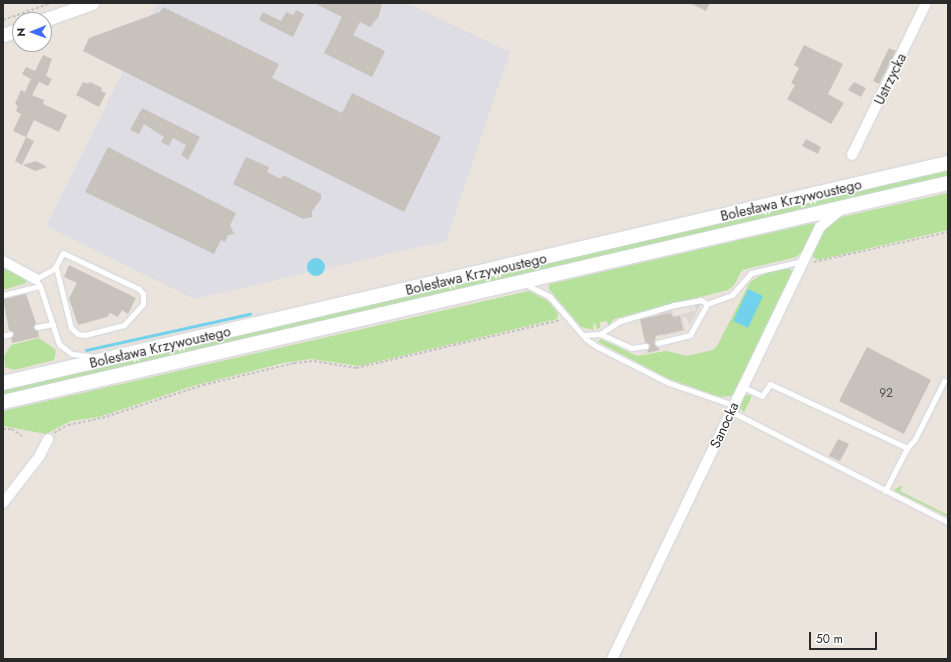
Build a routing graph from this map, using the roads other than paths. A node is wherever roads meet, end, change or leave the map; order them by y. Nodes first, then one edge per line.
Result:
1 (92, 3) edge
2 (926, 3) edge
3 (52, 17) edge
4 (852, 155) dead end
5 (948, 163) edge
6 (948, 183) edge
7 (852, 206) junction
8 (3, 261) edge
9 (802, 261) junction
10 (56, 267) junction
11 (37, 282) junction
12 (516, 284) junction
13 (3, 295) edge
14 (707, 304) junction
15 (53, 324) junction
16 (37, 327) dead end
17 (10, 334) dead end
18 (600, 334) junction
19 (583, 335) junction
20 (3, 336) edge
21 (658, 343) dead end
22 (646, 346) dead end
23 (122, 355) junction
24 (944, 381) dead end
25 (3, 383) edge
26 (742, 386) junction
27 (3, 402) edge
28 (732, 408) junction
29 (48, 439) road end
30 (907, 448) junction
31 (885, 491) junction
32 (3, 503) edge
33 (948, 522) edge
34 (612, 659) edge

1 - 3 street
2 - 4 street, Ustrzycka
5 - 23 main road, Bolesława Krzywoustego
6 - 7 main road, Bolesława Krzywoustego
7 - 9 street, Sanocka
7 - 12 main road, Bolesława Krzywoustego
8 - 11 street
9 - 14 lane
9 - 26 street, Sanocka
10 - 10 lane
10 - 11 lane
11 - 13 lane
11 - 15 lane
12 - 19 lane
12 - 27 main road, Bolesława Krzywoustego
14 - 18 lane
14 - 21 lane
15 - 16 lane
15 - 23 lane
17 - 20 lane
18 - 19 lane
18 - 22 lane
19 - 28 lane
23 - 25 main road, Bolesława Krzywoustego
24 - 30 lane
26 - 28 street, Sanocka
26 - 30 lane
28 - 31 lane
28 - 34 street, Sanocka
29 - 32 street
30 - 31 lane
31 - 33 lane

